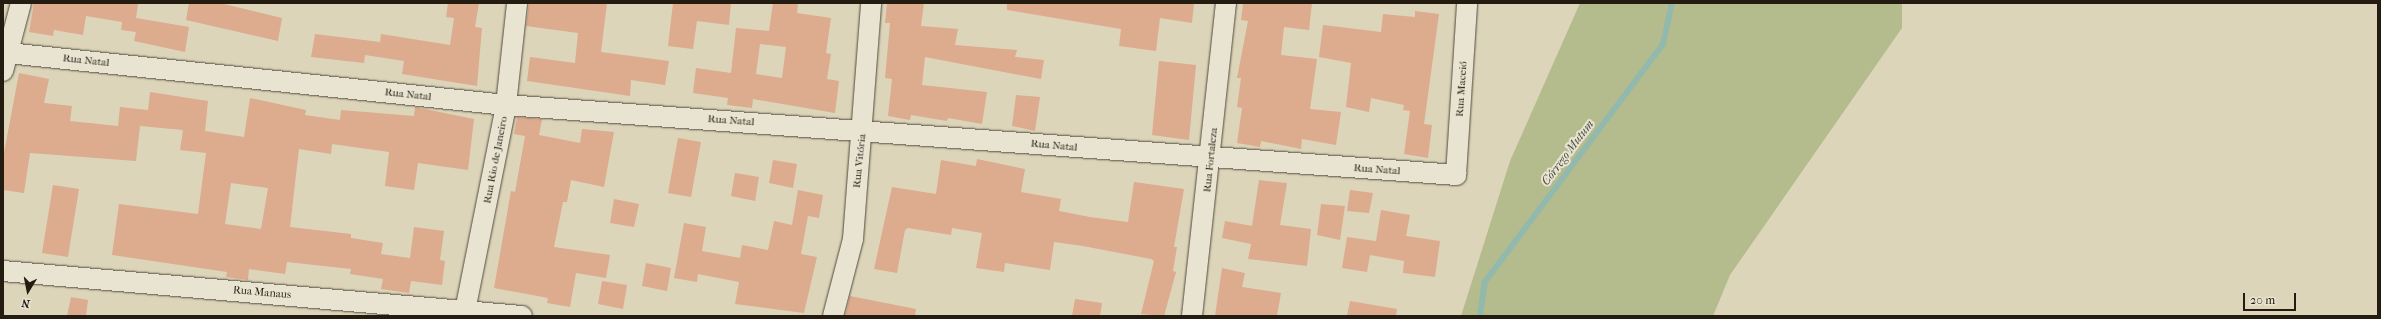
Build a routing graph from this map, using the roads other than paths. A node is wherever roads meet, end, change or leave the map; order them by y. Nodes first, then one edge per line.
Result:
1 (21, 3) edge
2 (517, 3) edge
3 (871, 3) edge
4 (1226, 3) edge
5 (1467, 3) edge
6 (5, 62) edge
7 (506, 106) junction
8 (864, 131) junction
9 (1211, 160) junction
10 (1456, 175) joint
11 (3, 271) edge
12 (465, 313) edge
13 (522, 316) edge
14 (833, 316) edge
15 (1192, 316) edge

1 - 6 street
2 - 7 street, Rua Rio de Janeiro
3 - 8 street, Rua Vitória
4 - 9 street, Rua Fortaleza
5 - 10 street, Rua Maceió
6 - 7 street, Rua Natal
7 - 8 street, Rua Natal
7 - 12 street, Rua Rio de Janeiro
8 - 9 street, Rua Natal
8 - 14 street, Rua Vitória
9 - 10 street, Rua Natal
9 - 15 street, Rua Fortaleza
11 - 12 street, Rua Manaus
12 - 13 street, Rua Manaus

